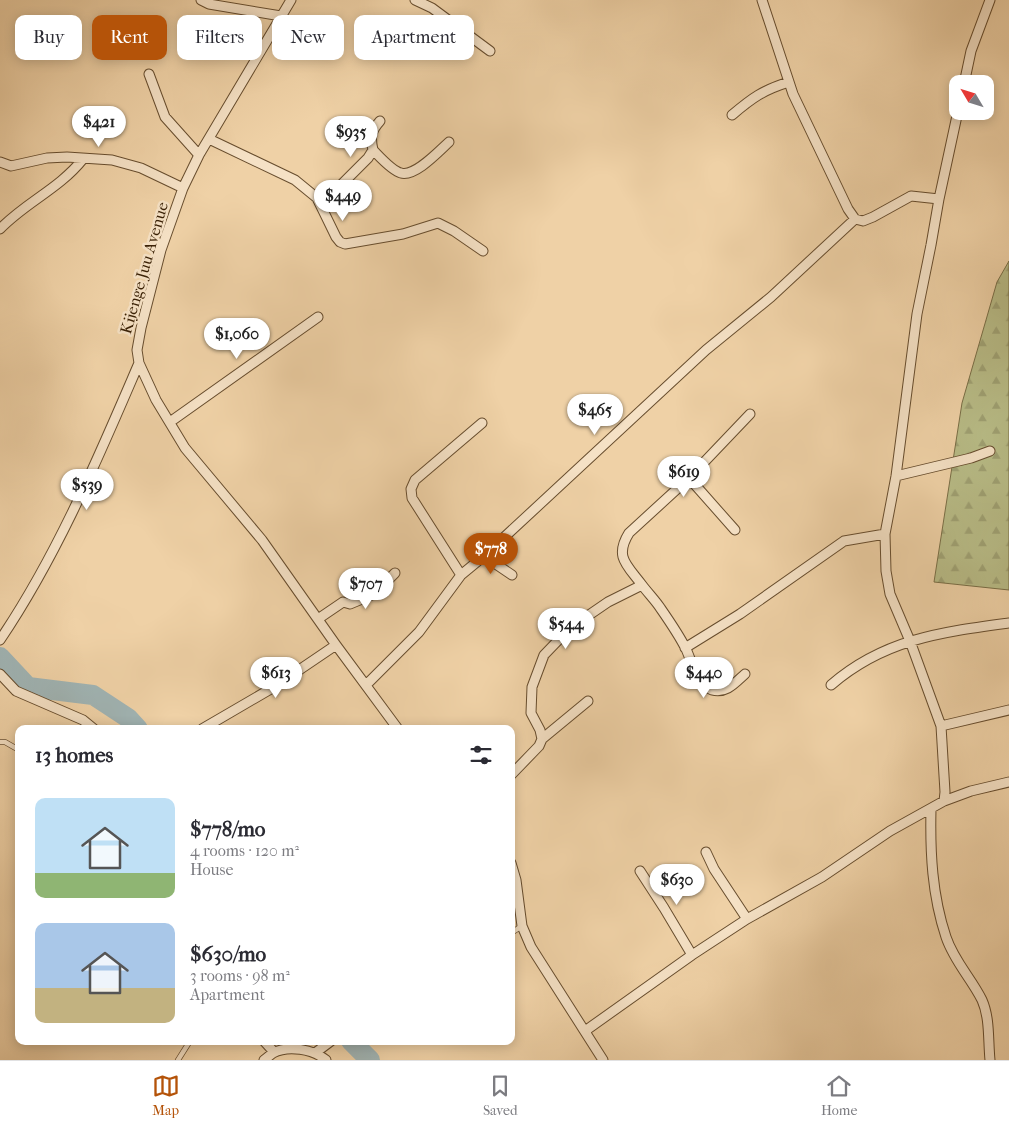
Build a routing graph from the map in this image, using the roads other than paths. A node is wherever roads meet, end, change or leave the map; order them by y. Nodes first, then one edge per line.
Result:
1 (201, 0) edge
2 (291, 0) edge
3 (415, 0) edge
4 (762, 0) edge
5 (990, 0) edge
6 (275, 15) edge
7 (282, 15) edge
8 (272, 31) edge
9 (490, 51) dead end
10 (149, 74) dead end
11 (966, 75) edge
12 (789, 82) junction
13 (732, 115) dead end
14 (956, 120) edge
15 (380, 121) dead end
16 (209, 139) junction
17 (449, 142) dead end
18 (373, 150) junction
19 (199, 155) junction
20 (83, 159) junction
21 (0, 162) edge
22 (183, 188) junction
23 (939, 199) junction
24 (321, 205) junction
25 (855, 219) junction
26 (0, 229) edge
27 (483, 251) dead end
28 (318, 317) dead end
29 (139, 363) junction
30 (750, 414) dead end
31 (170, 422) junction
32 (482, 423) dead end
33 (990, 452) dead end
34 (896, 476) junction
35 (689, 478) junction
36 (735, 530) dead end
37 (885, 534) junction
38 (484, 556) junction
39 (395, 573) dead end
40 (461, 574) junction
41 (512, 575) dead end
42 (642, 585) junction
43 (318, 619) junction
44 (1009, 623) edge
45 (0, 640) edge
46 (910, 641) junction
47 (336, 645) junction
48 (685, 648) junction
49 (0, 674) edge
50 (745, 674) dead end
51 (366, 685) junction
52 (831, 685) dead end
53 (588, 701) dead end
54 (1009, 710) edge
55 (89, 725) edge
56 (209, 725) edge
57 (395, 725) edge
58 (941, 726) junction
59 (542, 739) junction
60 (0, 742) edge
61 (15, 748) edge
62 (515, 771) edge
63 (1009, 782) edge
64 (944, 801) junction
65 (931, 809) junction
66 (706, 852) dead end
67 (640, 871) dead end
68 (515, 877) edge
69 (747, 920) junction
70 (522, 926) junction
71 (515, 930) edge
72 (692, 955) junction
73 (585, 1031) junction
74 (187, 1045) edge
75 (268, 1045) edge
76 (326, 1045) edge
77 (318, 1051) junction
78 (274, 1052) junction
79 (178, 1060) edge
80 (264, 1060) edge
81 (326, 1060) edge
82 (603, 1060) edge
83 (990, 1060) edge

1 - 6 street
2 - 7 street, Kijenge Juu Avenue
3 - 9 street
4 - 12 street
5 - 11 street
8 - 16 street, Kijenge Juu Avenue
10 - 19 street
12 - 13 street
12 - 25 street
14 - 23 street
15 - 18 street
16 - 19 street, Kijenge Juu Avenue
16 - 24 street
17 - 18 street
18 - 24 street
19 - 22 street, Kijenge Juu Avenue
20 - 21 street
20 - 22 street
20 - 26 street
22 - 29 street, Kijenge Juu Avenue
23 - 25 street
23 - 34 street
24 - 27 street
25 - 38 street
28 - 31 street
29 - 31 street, Kijenge Juu Avenue
29 - 45 street
30 - 35 street
31 - 43 street, Kijenge Juu Avenue
32 - 40 street
33 - 34 street
34 - 37 street
35 - 36 street
35 - 42 street
37 - 46 street
37 - 48 street
38 - 40 street
38 - 41 street
39 - 43 street
40 - 51 street
42 - 48 street
42 - 59 street
43 - 47 street, Kijenge Juu Avenue
44 - 46 street
46 - 52 street
46 - 58 street
47 - 51 street, Kijenge Juu Avenue
47 - 56 street
48 - 50 street
49 - 55 street
51 - 57 street, Kijenge Juu Avenue
53 - 59 street
54 - 58 street
58 - 64 street
59 - 62 street
60 - 61 lane
63 - 64 street
64 - 65 street
65 - 69 street
65 - 83 street
66 - 69 street
67 - 72 street
68 - 70 street
69 - 72 street
70 - 71 lane
70 - 73 street
72 - 73 street
73 - 82 street
74 - 79 lane
75 - 78 street
76 - 77 street
77 - 78 street
77 - 81 street
78 - 80 street

